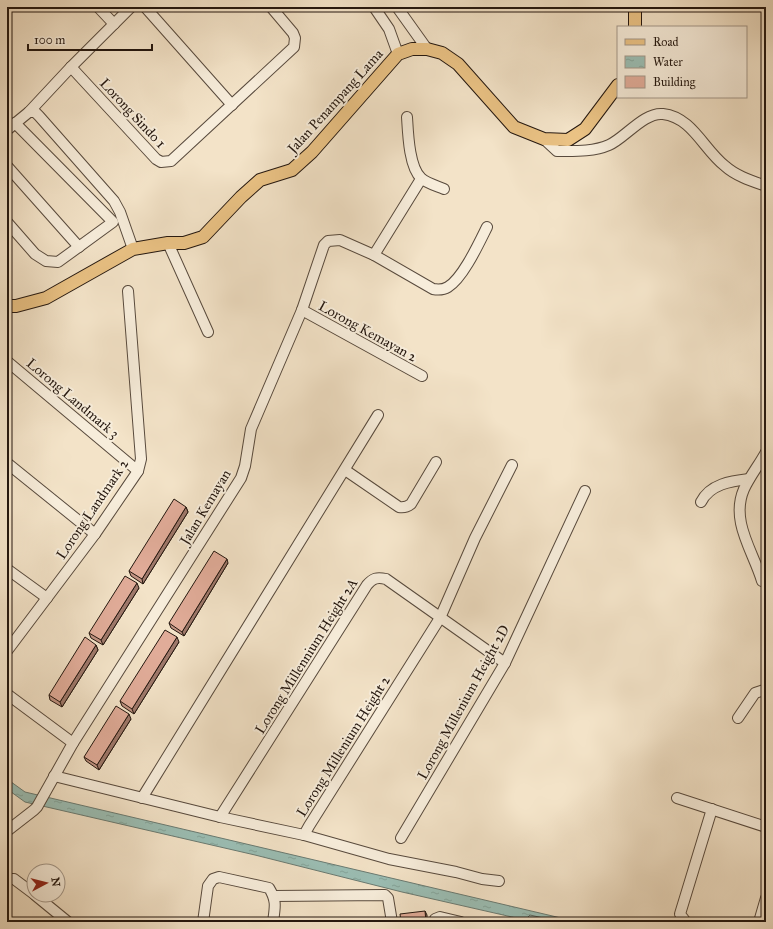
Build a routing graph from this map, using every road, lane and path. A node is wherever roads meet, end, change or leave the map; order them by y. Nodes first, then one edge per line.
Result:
1 (98, 7) edge
2 (131, 7) edge
3 (145, 7) edge
4 (270, 7) edge
5 (374, 7) edge
6 (397, 7) edge
7 (635, 7) edge
8 (114, 24) junction
9 (635, 26) edge
10 (428, 49) junction
11 (398, 54) junction
12 (71, 67) junction
13 (617, 86) edge
14 (232, 105) junction
15 (29, 112) junction
16 (407, 117) dead end
17 (11, 127) edge
18 (544, 139) junction
19 (7, 166) edge
20 (421, 179) junction
21 (766, 186) edge
22 (444, 189) dead end
23 (7, 222) edge
24 (487, 227) dead end
25 (168, 243) junction
26 (79, 247) junction
27 (133, 249) junction
28 (374, 255) junction
29 (128, 291) dead end
30 (7, 306) edge
31 (302, 310) junction
32 (208, 332) dead end
33 (8, 362) edge
34 (422, 376) dead end
35 (378, 415) dead end
36 (766, 452) edge
37 (436, 462) dead end
38 (7, 463) edge
39 (512, 465) dead end
40 (345, 470) junction
41 (138, 471) junction
42 (749, 479) junction
43 (585, 491) dead end
44 (701, 502) dead end
45 (96, 534) junction
46 (7, 569) edge
47 (762, 581) dead end
48 (47, 598) junction
49 (440, 618) junction
50 (7, 651) edge
51 (505, 663) junction
52 (766, 691) edge
53 (7, 694) edge
54 (738, 718) dead end
55 (73, 743) junction
56 (54, 776) junction
57 (142, 798) junction
58 (677, 798) dead end
59 (712, 809) junction
60 (220, 817) junction
61 (766, 827) edge
62 (7, 831) edge
63 (304, 835) junction
64 (401, 838) dead end
65 (7, 879) edge
66 (499, 881) dead end
67 (26, 888) edge
68 (274, 896) junction
69 (766, 898) edge
70 (46, 903) edge
71 (68, 922) edge
72 (203, 922) edge
73 (273, 922) edge
74 (392, 922) edge
75 (434, 922) edge
76 (461, 922) edge
77 (686, 922) edge
78 (759, 922) edge

1 - 8 street
2 - 8 street
3 - 14 street
4 - 14 street
5 - 11 street
6 - 10 street
7 - 9 main road
8 - 12 street
10 - 11 main road, Jalan Penampang Lama
10 - 18 main road, Jalan Penampang Lama
11 - 25 main road, Jalan Penampang Lama
12 - 14 street, Lorong Sindo 1
12 - 15 street
13 - 18 main road, Jalan Penampang Lama
15 - 17 street
15 - 27 street
16 - 20 street
17 - 26 street
18 - 21 street
19 - 26 street
20 - 22 street
20 - 28 street
23 - 26 street
24 - 28 street, Jalan Kemayan
25 - 27 main road, Jalan Penampang Lama
25 - 32 street
27 - 30 main road, Jalan Penampang Lama
28 - 31 street, Jalan Kemayan
29 - 41 street, Lorong Landmark 2
31 - 34 street, Lorong Kemayan 2
31 - 55 street, Jalan Kemayan
33 - 41 street, Lorong Landmark 3
35 - 40 street
36 - 42 street
37 - 40 street
38 - 45 street
39 - 49 street, Lorong Millenium Height 2
40 - 57 street
41 - 45 street, Lorong Landmark 2
42 - 44 street
42 - 47 street
43 - 51 street, Lorong Millenium Height 2D
45 - 48 street, Lorong Landmark 2
46 - 48 street
48 - 50 street, Lorong Landmark 2
49 - 51 street
49 - 60 street, Lorong Millennium Height 2A
49 - 63 street, Lorong Millenium Height 2
51 - 64 street, Lorong Millenium Height 2D
52 - 54 street
53 - 55 street
55 - 56 street, Jalan Kemayan
56 - 57 street, Lorong Millenium Height 2
56 - 62 street, Jalan Kemayan
57 - 60 street, Lorong Millenium Height 2
58 - 59 street
59 - 61 street
59 - 77 street
60 - 63 street, Lorong Millenium Height 2
63 - 66 street
65 - 67 street
68 - 72 street
68 - 73 street
68 - 74 street
69 - 78 street
70 - 71 street
75 - 76 street

